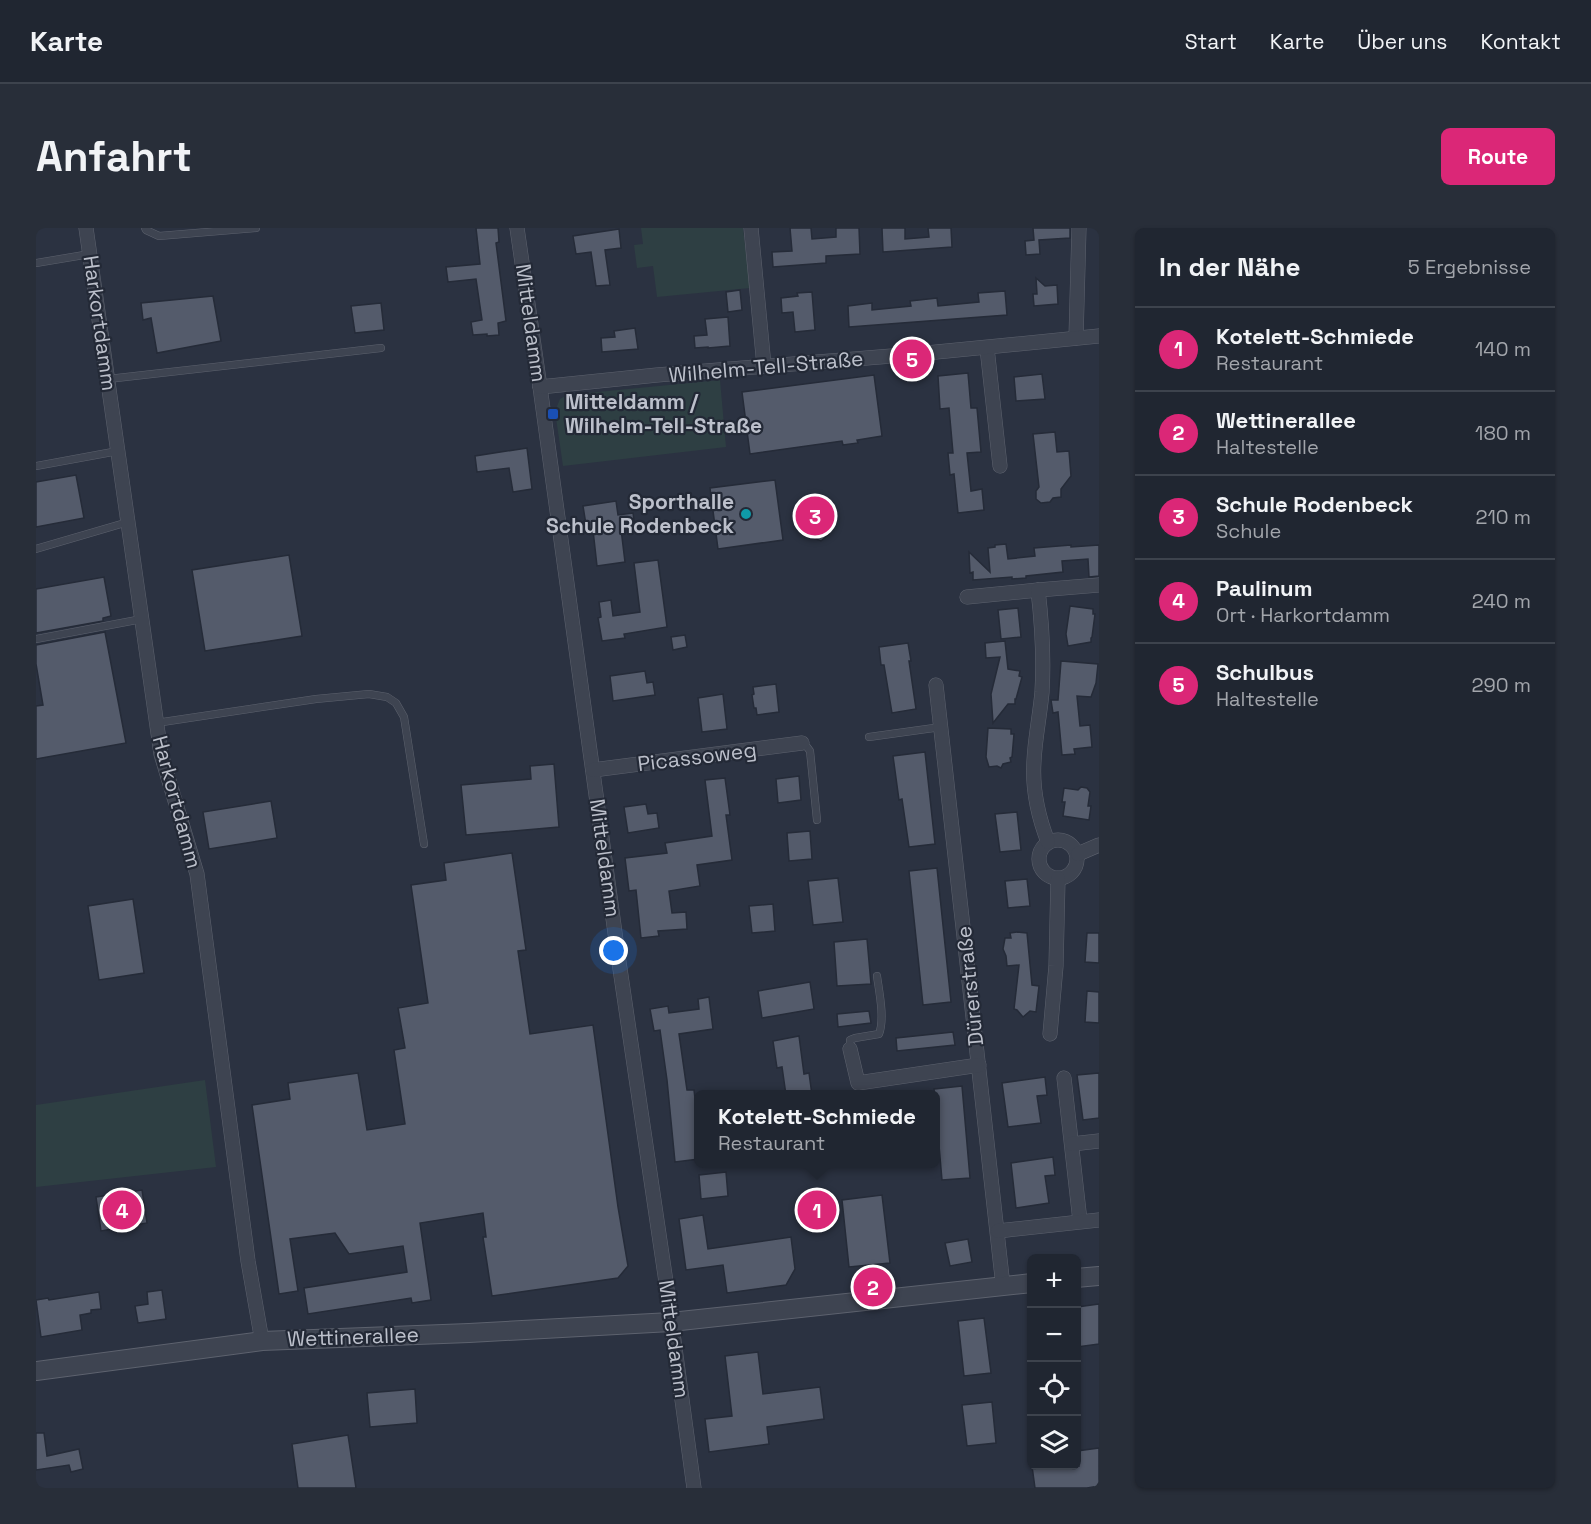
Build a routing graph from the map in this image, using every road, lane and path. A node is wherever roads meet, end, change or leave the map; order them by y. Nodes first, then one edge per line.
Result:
1 (86, 228) edge
2 (145, 228) edge
3 (256, 228) edge
4 (517, 228) edge
5 (751, 228) edge
6 (1079, 228) edge
7 (90, 254) junction
8 (36, 263) edge
9 (1099, 336) edge
10 (1076, 338) junction
11 (381, 348) dead end
12 (987, 348) junction
13 (764, 366) junction
14 (108, 379) junction
15 (540, 387) junction
16 (118, 451) junction
17 (36, 466) edge
18 (1000, 466) dead end
19 (128, 522) junction
20 (36, 549) edge
21 (1099, 585) edge
22 (1038, 590) junction
23 (967, 597) dead end
24 (142, 619) junction
25 (36, 639) edge
26 (936, 685) dead end
27 (156, 723) junction
28 (941, 727) junction
29 (869, 736) dead end
30 (802, 743) joint
31 (593, 770) junction
32 (817, 820) dead end
33 (1048, 842) junction
34 (424, 844) dead end
35 (1099, 845) edge
36 (1078, 854) junction
37 (1058, 879) junction
38 (877, 976) dead end
39 (1050, 1034) dead end
40 (850, 1049) joint
41 (979, 1065) junction
42 (1064, 1078) dead end
43 (1099, 1141) edge
44 (1072, 1144) junction
45 (1099, 1220) edge
46 (1080, 1221) junction
47 (998, 1231) junction
48 (1099, 1276) edge
49 (1081, 1278) edge
50 (1027, 1284) edge
51 (1003, 1286) junction
52 (671, 1322) junction
53 (262, 1341) junction
54 (36, 1371) edge
55 (694, 1488) edge

1 - 7 street, Harkortdamm
2 - 3 lane
4 - 15 street, Mitteldamm
5 - 13 street
6 - 10 street
7 - 8 lane
7 - 14 street, Harkortdamm
9 - 10 street, Wilhelm-Tell-Straße
10 - 12 street, Wilhelm-Tell-Straße
11 - 14 lane
12 - 13 street, Wilhelm-Tell-Straße
12 - 18 street
13 - 15 street, Wilhelm-Tell-Straße
14 - 16 street, Harkortdamm
15 - 31 street, Mitteldamm
16 - 17 lane
16 - 19 street, Harkortdamm
19 - 20 lane
19 - 24 street, Harkortdamm
21 - 22 street
22 - 23 street
22 - 33 street
24 - 25 lane
24 - 27 street, Harkortdamm
26 - 28 street, Dürerstraße
27 - 34 lane
27 - 53 street, Harkortdamm
28 - 29 lane
28 - 41 street, Dürerstraße
30 - 31 street, Picassoweg
30 - 32 lane
31 - 52 street, Mitteldamm
33 - 36 street
33 - 37 street
35 - 36 street
36 - 37 street
37 - 39 street
38 - 40 lane
40 - 41 street
41 - 47 street, Dürerstraße
42 - 44 street
43 - 44 street
44 - 46 street
45 - 46 street
46 - 47 street
47 - 51 street, Dürerstraße
48 - 49 street
50 - 51 street, Wettinerallee
51 - 52 street, Wettinerallee
52 - 53 street, Wettinerallee
52 - 55 street, Mitteldamm
53 - 54 street, Wettinerallee

